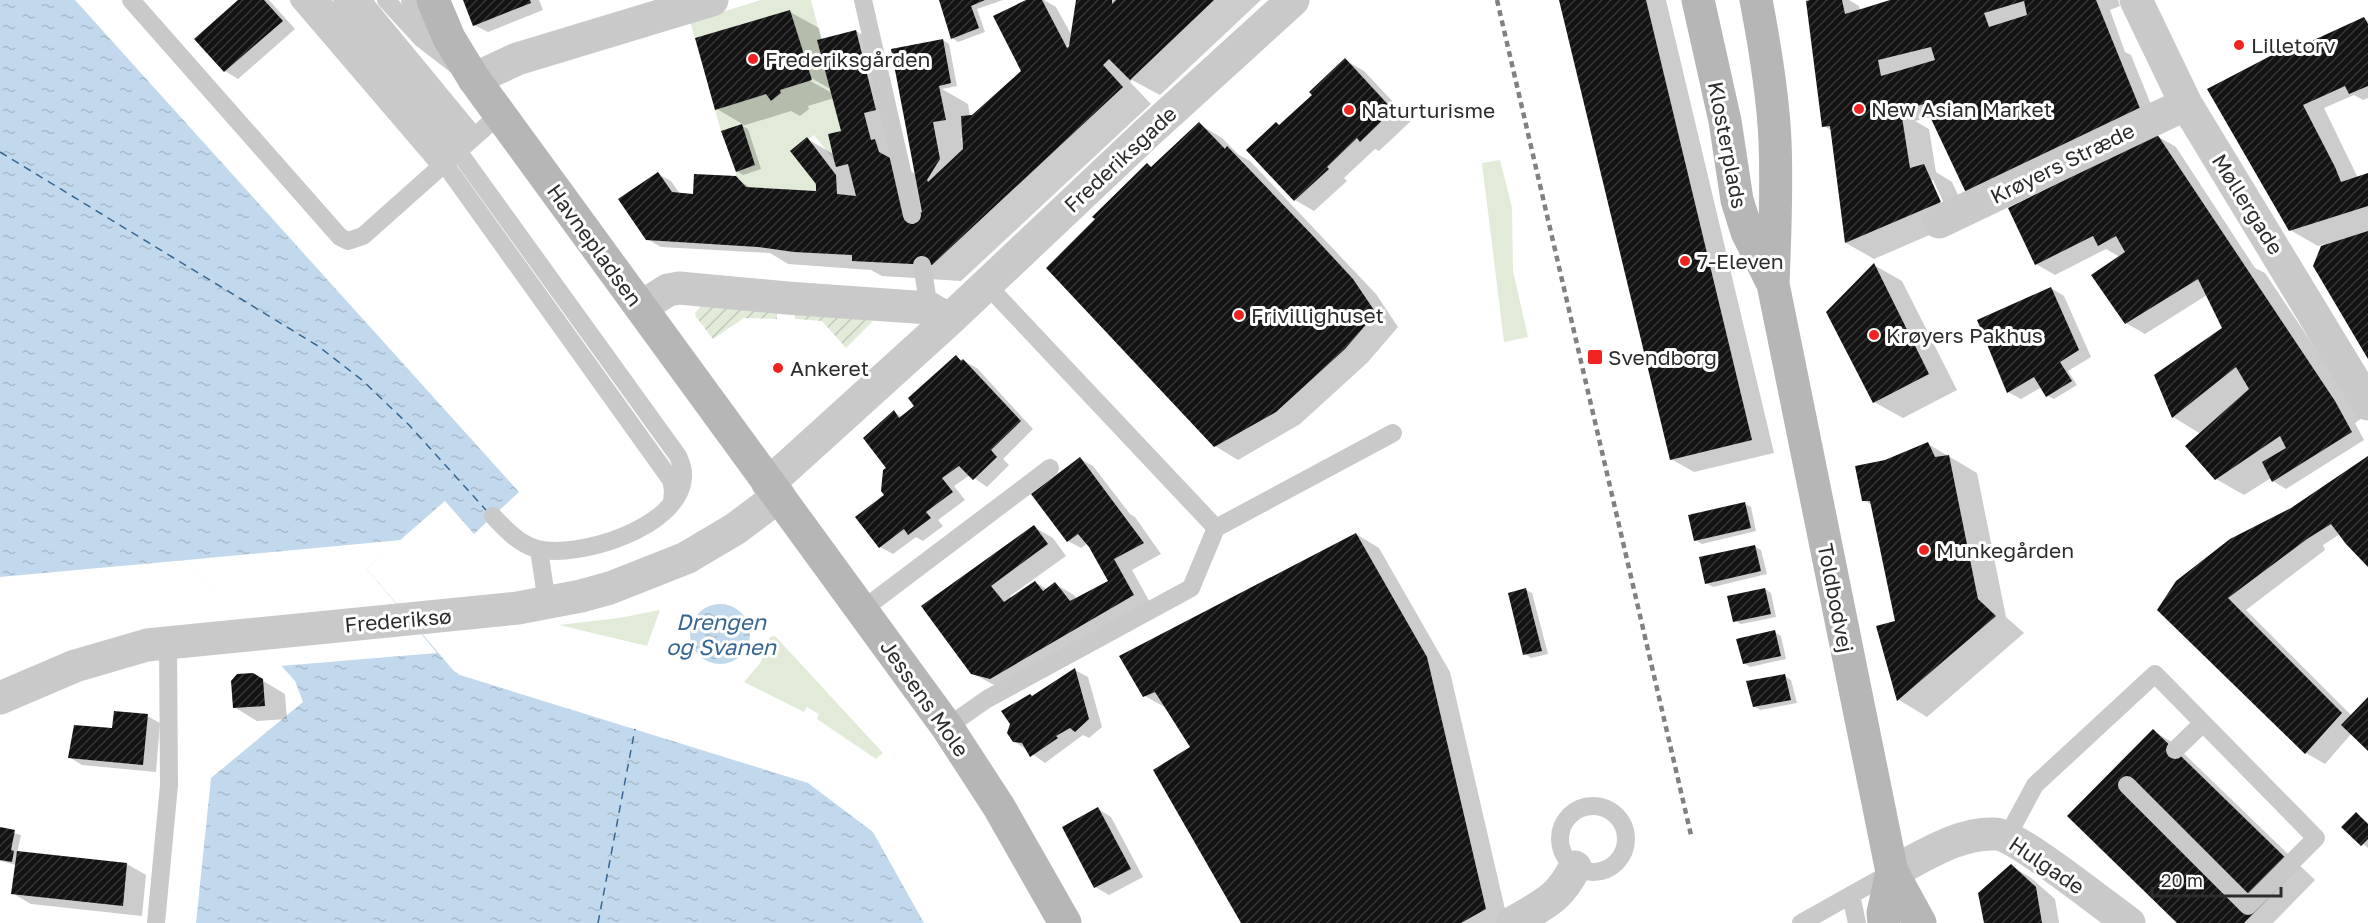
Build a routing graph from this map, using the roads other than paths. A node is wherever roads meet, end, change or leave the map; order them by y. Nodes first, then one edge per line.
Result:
1 (131, 0) edge
2 (299, 0) edge
3 (320, 0) edge
4 (342, 0) edge
5 (362, 0) edge
6 (386, 0) edge
7 (410, 0) edge
8 (433, 0) edge
9 (712, 0) edge
10 (863, 0) edge
11 (1293, 0) edge
12 (1698, 0) edge
13 (1756, 0) edge
14 (2136, 0) edge
15 (474, 79) junction
16 (2186, 104) junction
17 (500, 114) junction
18 (455, 154) junction
19 (912, 215) dead end
20 (1939, 222) dead end
21 (922, 265) dead end
22 (986, 284) junction
23 (1773, 284) junction
24 (641, 307) junction
25 (939, 314) junction
26 (1780, 323) joint
27 (2368, 404) edge
28 (1393, 433) dead end
29 (1050, 468) dead end
30 (774, 490) junction
31 (493, 516) dead end
32 (1216, 528) junction
33 (539, 550) junction
34 (547, 603) junction
35 (862, 610) junction
36 (168, 642) junction
37 (0, 698) edge
38 (2203, 723) junction
39 (946, 727) junction
40 (2175, 750) dead end
41 (2127, 785) dead end
42 (2007, 837) junction
43 (1575, 867) dead end
44 (1892, 872) junction
45 (1851, 895) junction
46 (156, 923) edge
47 (1065, 923) edge
48 (1512, 923) edge
49 (1800, 923) edge
50 (1857, 923) edge
51 (1884, 923) edge
52 (1920, 923) edge
53 (2128, 923) edge

1 - 18 lane
2 - 18 lane
3 - 18 lane
4 - 18 lane
5 - 18 lane
6 - 15 lane
7 - 15 lane
8 - 15 street, Havnepladsen
9 - 15 street
10 - 19 lane
11 - 22 street, Frederiksgade
12 - 23 street, Klosterplads
13 - 23 street, Klosterplads
14 - 16 street, Møllergade
15 - 17 street, Havnepladsen
16 - 20 street, Krøyers Stræde
16 - 27 street, Møllergade
17 - 18 lane
17 - 24 street, Havnepladsen
18 - 33 lane
21 - 25 lane
22 - 25 street, Frederiksgade
22 - 32 lane
23 - 26 street, Klosterplads
24 - 25 street
24 - 30 street, Havnepladsen
25 - 30 street, Frederiksgade
26 - 44 street, Toldbodvej
28 - 32 lane
29 - 35 lane
30 - 34 street, Frederiksø
30 - 35 street, Jessens Mole
31 - 33 lane
32 - 39 lane
33 - 34 lane
34 - 36 street, Frederiksø
35 - 39 street, Jessens Mole
36 - 37 street, Frederiksø
36 - 46 lane
38 - 40 lane
38 - 41 lane
38 - 42 lane
39 - 47 street, Jessens Mole
42 - 44 street, Hulgade
42 - 53 street, Hulgade
43 - 48 street
44 - 45 lane
44 - 51 street, Toldbodvej
44 - 52 street, Toldbodvej
45 - 49 lane
45 - 50 lane

